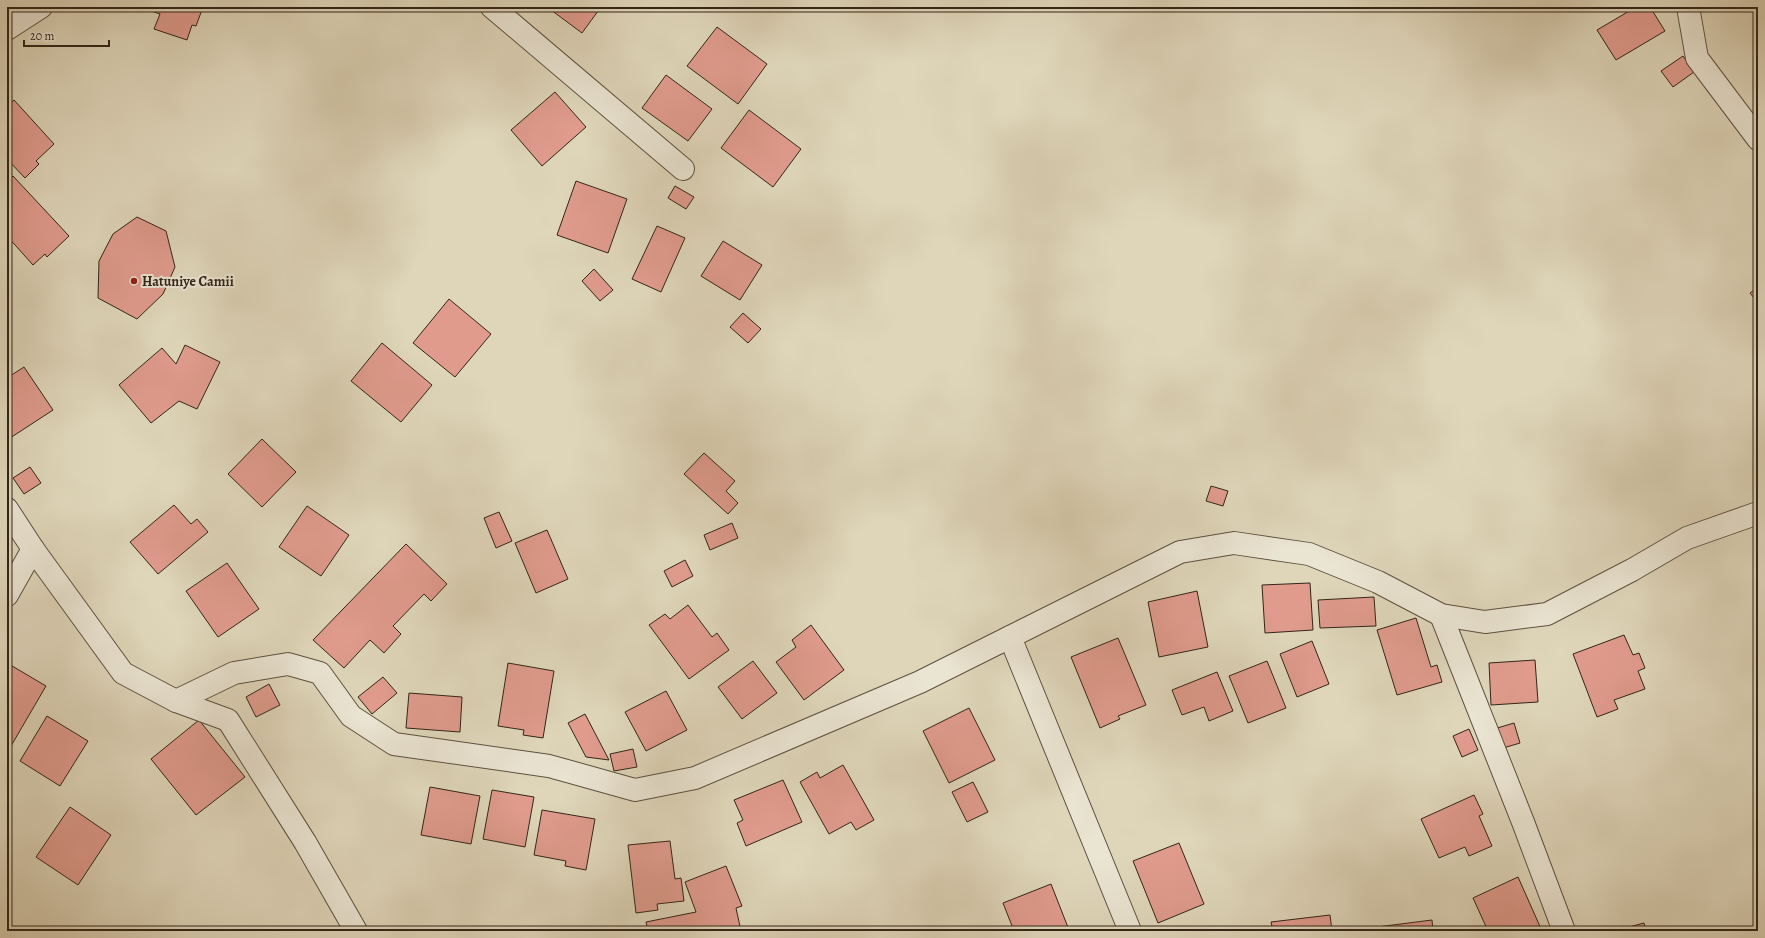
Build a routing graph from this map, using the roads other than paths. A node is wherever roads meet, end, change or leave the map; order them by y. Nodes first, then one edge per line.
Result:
1 (42, 7) edge
2 (492, 7) edge
3 (1688, 7) edge
4 (7, 29) edge
5 (1758, 139) edge
6 (683, 169) dead end
7 (7, 509) edge
8 (1758, 513) edge
9 (34, 549) junction
10 (7, 595) edge
11 (1441, 616) junction
12 (1010, 637) junction
13 (176, 701) junction
14 (356, 931) edge
15 (1130, 931) edge
16 (1564, 931) edge

1 - 4 street
2 - 6 street
3 - 5 street
7 - 9 street
8 - 11 street
9 - 10 street
9 - 13 street
11 - 12 street
11 - 16 street
12 - 13 street
12 - 15 street
13 - 14 street

